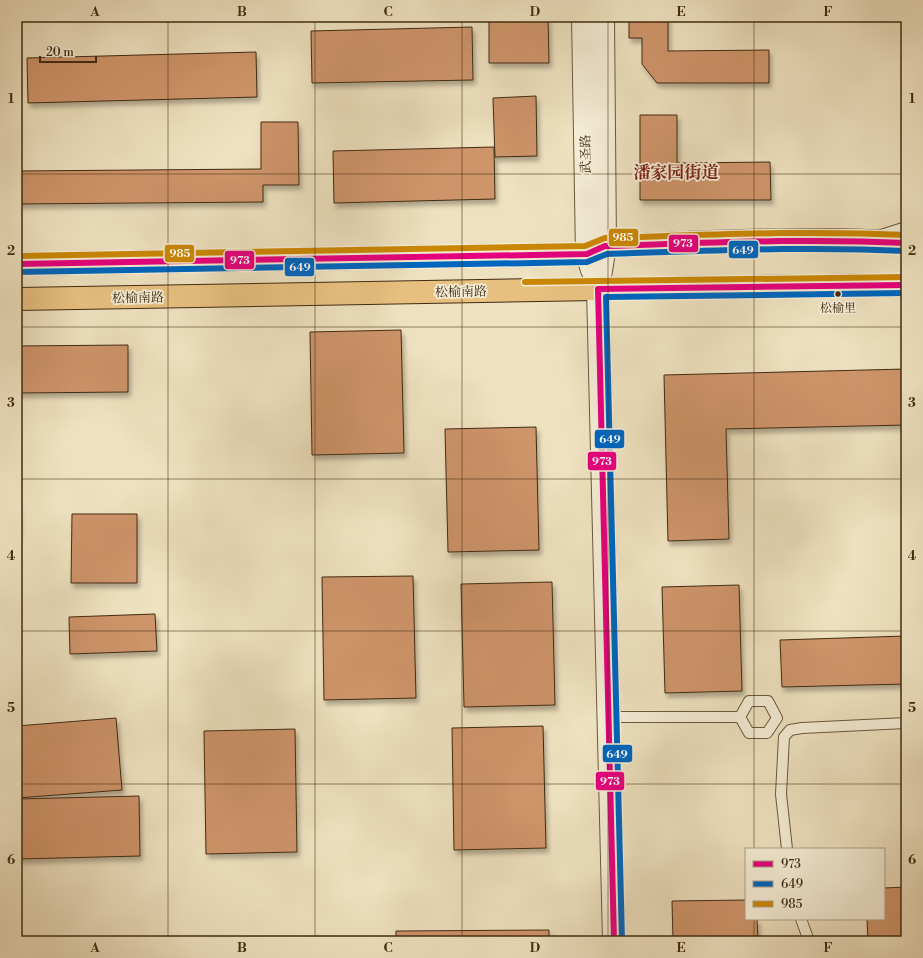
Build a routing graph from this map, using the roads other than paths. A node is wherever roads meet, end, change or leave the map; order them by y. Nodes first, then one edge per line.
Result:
1 (583, 17) edge
2 (603, 17) edge
3 (906, 227) edge
4 (865, 240) junction
5 (906, 243) edge
6 (596, 250) junction
7 (17, 264) edge
8 (906, 285) edge
9 (598, 289) junction
10 (17, 299) edge
11 (609, 717) junction
12 (740, 717) junction
13 (906, 723) edge
14 (773, 724) junction
15 (790, 730) junction
16 (787, 848) edge
17 (801, 920) edge
18 (614, 941) edge
19 (809, 941) edge

1 - 6 street, 武圣路
2 - 6 street, 武圣路
3 - 4 lane
4 - 5 main road
4 - 6 main road
6 - 7 main road
6 - 9 street
8 - 9 main road, 松榆南路
9 - 10 main road, 松榆南路
9 - 11 street
11 - 12 lane
11 - 18 street
12 - 14 lane
12 - 14 lane
13 - 15 lane
14 - 15 lane
15 - 16 lane
17 - 19 lane

